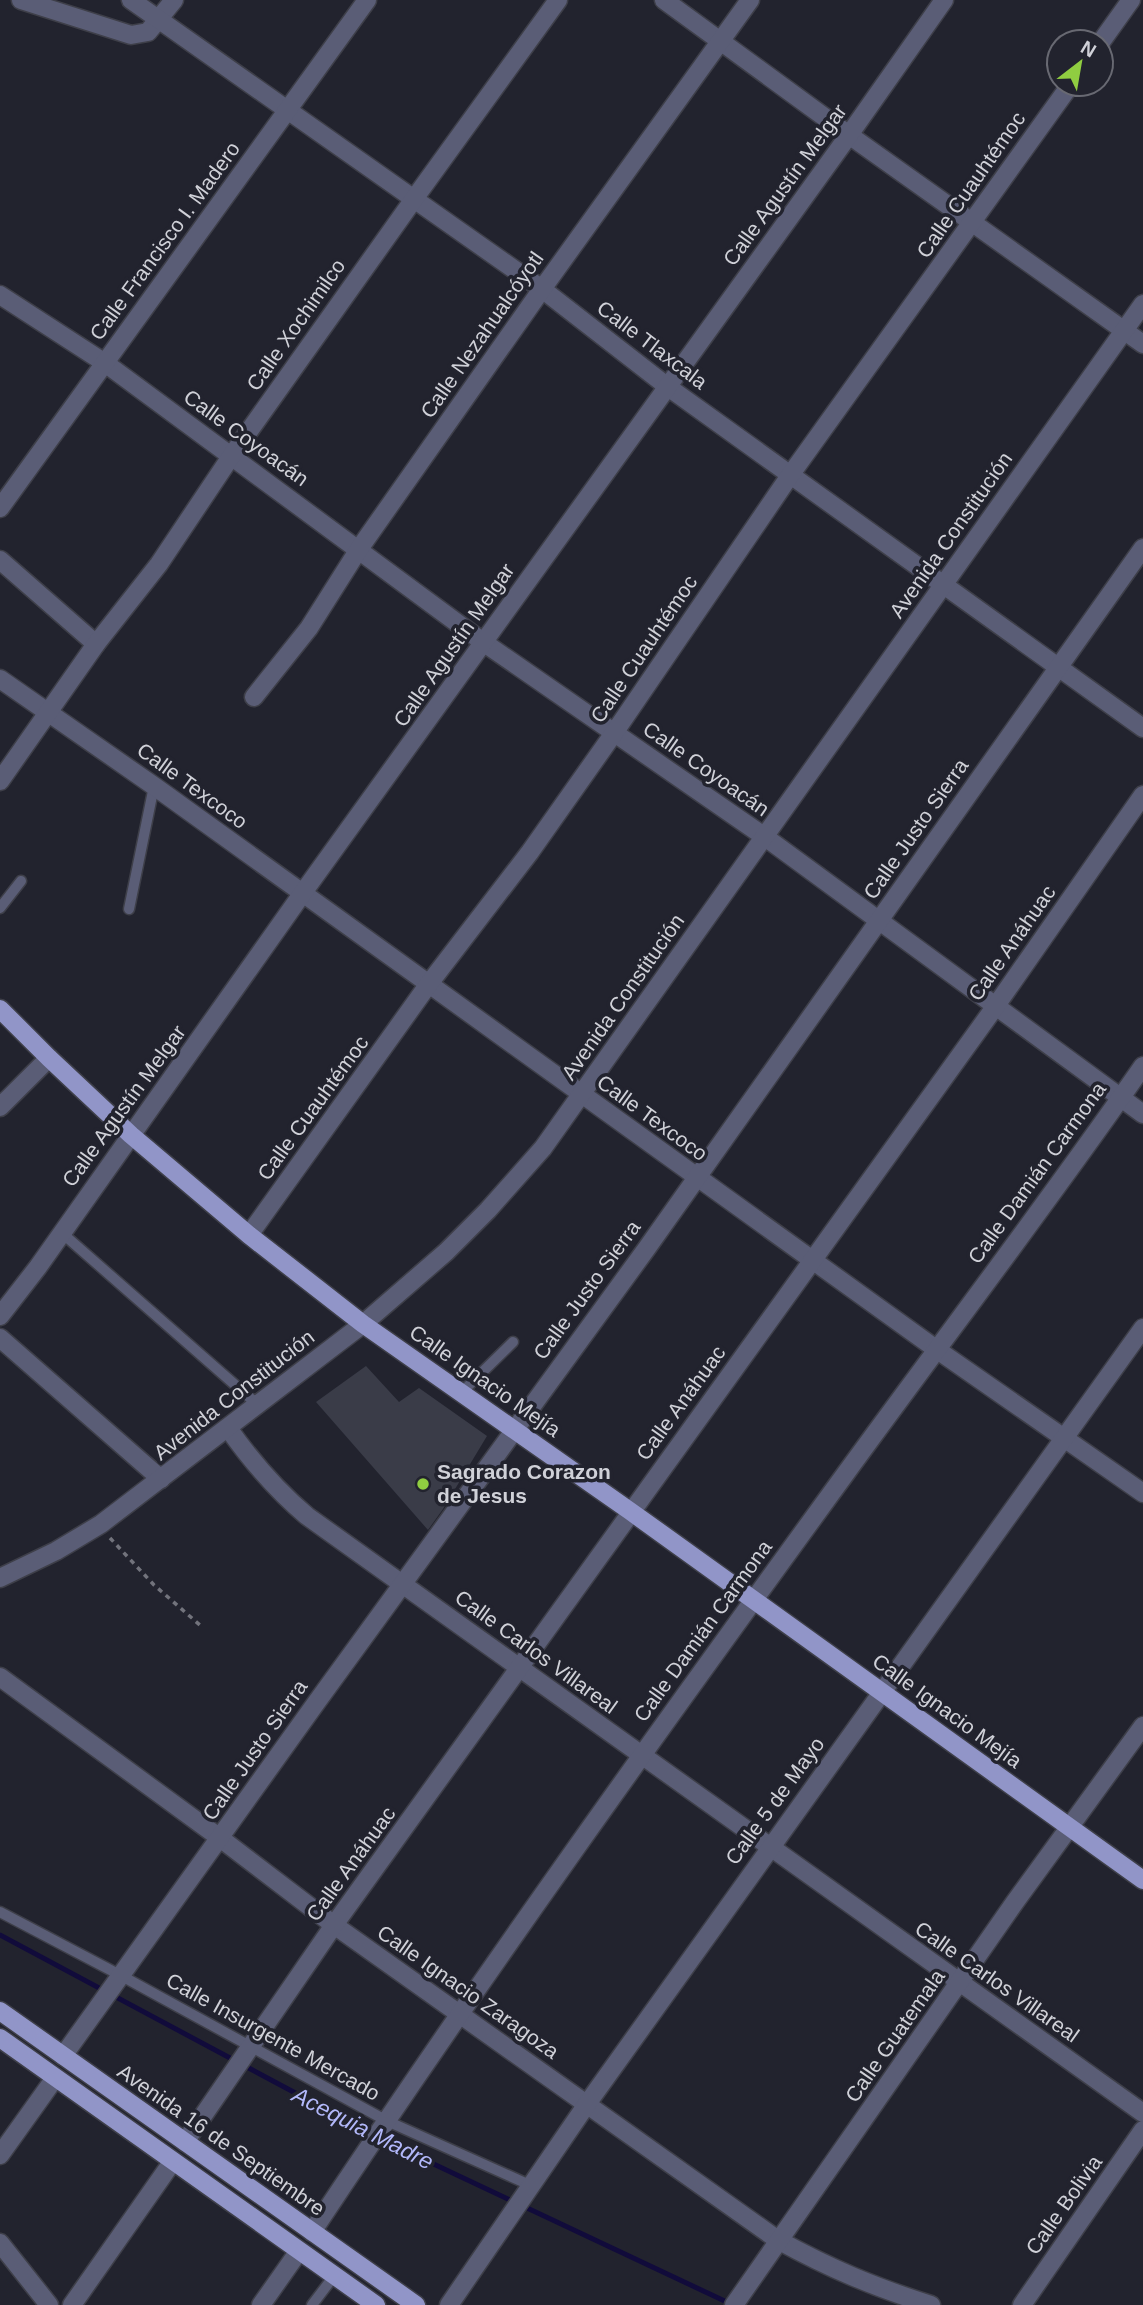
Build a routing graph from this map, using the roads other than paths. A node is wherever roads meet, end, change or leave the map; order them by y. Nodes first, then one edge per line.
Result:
1 (21, 0) edge
2 (131, 0) edge
3 (174, 0) edge
4 (367, 0) edge
5 (558, 0) edge
6 (664, 0) edge
7 (750, 0) edge
8 (944, 0) edge
9 (1130, 0) edge
10 (160, 20) junction
11 (1111, 28) edge
12 (721, 41) junction
13 (1061, 98) edge
14 (287, 111) junction
15 (849, 135) junction
16 (414, 199) junction
17 (973, 224) junction
18 (542, 289) junction
19 (0, 295) edge
20 (1143, 304) edge
21 (1124, 331) junction
22 (1143, 344) edge
23 (105, 363) junction
24 (667, 387) junction
25 (232, 455) junction
26 (791, 474) junction
27 (0, 508) edge
28 (1143, 548) edge
29 (359, 549) junction
30 (0, 560) edge
31 (944, 584) junction
32 (483, 642) junction
33 (96, 644) junction
34 (1058, 666) junction
35 (0, 678) edge
36 (254, 697) dead end
37 (49, 712) junction
38 (1143, 728) edge
39 (614, 733) junction
40 (0, 780) edge
41 (154, 786) junction
42 (1143, 795) edge
43 (765, 837) junction
44 (21, 881) dead end
45 (302, 894) junction
46 (0, 908) edge
47 (129, 909) dead end
48 (879, 921) junction
49 (428, 985) junction
50 (995, 1007) junction
51 (0, 1009) edge
52 (49, 1058) junction
53 (1143, 1066) edge
54 (581, 1095) junction
55 (1121, 1098) junction
56 (0, 1107) edge
57 (1143, 1114) edge
58 (131, 1135) junction
59 (696, 1178) junction
60 (62, 1233) junction
61 (249, 1235) junction
62 (812, 1261) junction
63 (0, 1316) edge
64 (363, 1324) junction
65 (1143, 1328) edge
66 (0, 1338) edge
67 (513, 1342) dead end
68 (936, 1349) junction
69 (462, 1392) junction
70 (258, 1405) junction
71 (228, 1429) junction
72 (515, 1429) junction
73 (1065, 1437) junction
74 (161, 1479) junction
75 (1143, 1493) edge
76 (630, 1511) junction
77 (0, 1578) edge
78 (402, 1585) junction
79 (754, 1600) junction
80 (521, 1668) junction
81 (0, 1678) edge
82 (882, 1692) junction
83 (1143, 1726) edge
84 (642, 1756) junction
85 (1070, 1828) junction
86 (220, 1838) junction
87 (770, 1848) junction
88 (1143, 1880) edge
89 (0, 1912) edge
90 (334, 1925) junction
91 (118, 1978) junction
92 (960, 1984) junction
93 (0, 2011) edge
94 (459, 2015) junction
95 (0, 2038) edge
96 (249, 2050) junction
97 (63, 2056) junction
98 (55, 2078) junction
99 (587, 2104) junction
100 (1143, 2113) edge
101 (385, 2124) junction
102 (1143, 2130) edge
103 (185, 2142) junction
104 (0, 2155) edge
105 (173, 2161) junction
106 (529, 2189) junction
107 (313, 2232) junction
108 (778, 2240) junction
109 (0, 2243) edge
110 (299, 2251) junction
111 (334, 2276) junction
112 (49, 2305) edge
113 (72, 2305) edge
114 (261, 2305) edge
115 (312, 2305) edge
116 (376, 2305) edge
117 (415, 2305) edge
118 (449, 2305) edge
119 (734, 2305) edge
120 (931, 2305) edge
121 (1023, 2305) edge

1 - 10 street
2 - 10 street, Calle Tlaxcala
3 - 10 street
4 - 14 street, Calle Francisco I. Madero
5 - 16 street, Calle Xochimilco
6 - 12 street
7 - 12 street, Calle Nezahualcóyotl
8 - 15 street, Calle Agustín Melgar
9 - 11 street
10 - 14 street, Calle Tlaxcala
12 - 15 street
12 - 18 street, Calle Nezahualcóyotl
13 - 17 street, Calle Cuauhtémoc
14 - 16 street, Calle Tlaxcala
14 - 23 street, Calle Francisco I. Madero
15 - 17 street
15 - 24 street, Calle Agustín Melgar
16 - 18 street, Calle Tlaxcala
16 - 25 street, Calle Xochimilco
17 - 21 street
17 - 26 street, Calle Cuauhtémoc
18 - 24 street, Calle Tlaxcala
18 - 29 street, Calle Nezahualcóyotl
19 - 23 street, Calle Coyoacán
20 - 21 street, Avenida Constitución
21 - 22 street
21 - 31 street, Avenida Constitución
23 - 25 street, Calle Coyoacán
23 - 27 street, Calle Francisco I. Madero
24 - 26 street, Calle Tlaxcala
24 - 32 street, Calle Agustín Melgar
25 - 29 street, Calle Coyoacán
25 - 33 street, Calle Xochimilco
26 - 31 street, Calle Tlaxcala
26 - 39 street, Calle Cuauhtémoc
28 - 34 street, Calle Justo Sierra
29 - 32 street, Calle Coyoacán
29 - 36 street, Calle Nezahualcóyotl
30 - 33 street
31 - 34 street, Calle Tlaxcala
31 - 43 street, Avenida Constitución
32 - 39 street, Calle Coyoacán
32 - 45 street, Calle Agustín Melgar
33 - 37 street, Calle Xochimilco
34 - 38 street, Calle Tlaxcala
34 - 48 street, Calle Justo Sierra
35 - 37 street, Calle Texcoco
37 - 40 street, Calle Xochimilco
37 - 41 street, Calle Texcoco
39 - 43 street, Calle Coyoacán
39 - 49 street, Calle Cuauhtémoc
41 - 45 street, Calle Texcoco
41 - 47 lane
42 - 50 street, Calle Anáhuac
43 - 48 street, Calle Coyoacán
43 - 54 street, Avenida Constitución
44 - 46 lane
45 - 49 street, Calle Texcoco
45 - 58 street, Calle Agustín Melgar
48 - 50 street, Calle Coyoacán
48 - 59 street, Calle Justo Sierra
49 - 54 street, Calle Texcoco
49 - 61 street, Calle Cuauhtémoc
50 - 55 street, Calle Coyoacán
50 - 62 street, Calle Anáhuac
51 - 52 main road, Calle Ignacio Mejía
52 - 56 street
52 - 58 main road, Calle Ignacio Mejía
53 - 55 street, Calle Damián Carmona
54 - 59 street, Calle Texcoco
54 - 64 street, Avenida Constitución
55 - 57 street, Calle Coyoacán
55 - 68 street, Calle Damián Carmona
58 - 60 street, Calle Agustín Melgar
58 - 61 main road, Calle Ignacio Mejía
59 - 62 street, Calle Texcoco
59 - 72 street, Calle Justo Sierra
60 - 63 street, Calle Agustín Melgar
60 - 70 lane
61 - 64 main road, Calle Ignacio Mejía
62 - 68 street, Calle Texcoco
62 - 76 street, Calle Anáhuac
64 - 69 main road, Calle Ignacio Mejía
64 - 70 street, Avenida Constitución
65 - 73 street, Calle 5 de Mayo
66 - 74 street
67 - 69 lane
68 - 73 street, Calle Texcoco
68 - 79 street, Calle Damián Carmona
69 - 72 main road, Calle Ignacio Mejía
70 - 71 street, Avenida Constitución
71 - 74 street, Avenida Constitución
71 - 78 street, Calle Carlos Villareal
72 - 76 main road, Calle Ignacio Mejía
72 - 78 street, Calle Justo Sierra
73 - 75 street, Calle Texcoco
73 - 82 street, Calle 5 de Mayo
74 - 77 street, Avenida Constitución
76 - 79 main road, Calle Ignacio Mejía
76 - 80 street, Calle Anáhuac
78 - 80 street, Calle Carlos Villareal
78 - 86 street, Calle Justo Sierra
79 - 82 main road, Calle Ignacio Mejía
79 - 84 street, Calle Damián Carmona
80 - 84 street, Calle Carlos Villareal
80 - 90 street, Calle Anáhuac
81 - 86 street, Calle Ignacio Zaragoza
82 - 85 main road, Calle Ignacio Mejía
82 - 87 street, Calle 5 de Mayo
83 - 85 street, Calle Guatemala
84 - 87 street, Calle Carlos Villareal
84 - 94 street, Calle Damián Carmona
85 - 88 main road, Calle Ignacio Mejía
85 - 92 street, Calle Guatemala
86 - 90 street, Calle Ignacio Zaragoza
86 - 91 street, Calle Justo Sierra
87 - 92 street, Calle Carlos Villareal
87 - 99 street, Calle 5 de Mayo
89 - 91 lane, Calle Insurgente Mercado
90 - 94 street, Calle Ignacio Zaragoza
90 - 96 street, Calle Anáhuac
91 - 96 lane, Calle Insurgente Mercado
91 - 97 street, Calle Justo Sierra
92 - 100 street, Calle Carlos Villareal
92 - 108 street, Calle Guatemala
93 - 97 main road, Avenida 16 de Septiembre
94 - 99 street, Calle Ignacio Zaragoza
94 - 101 street, Calle Damián Carmona
95 - 98 main road
96 - 101 lane, Calle Insurgente Mercado
96 - 103 street, Calle Anáhuac
97 - 103 main road, Avenida 16 de Septiembre
98 - 104 street
98 - 105 main road
99 - 106 street, Calle 5 de Mayo
99 - 108 street, Calle Ignacio Zaragoza
101 - 106 lane, Calle Insurgente Mercado
101 - 107 street, Calle Damián Carmona
102 - 121 street, Calle Bolivia
103 - 107 main road, Avenida 16 de Septiembre
105 - 110 main road
105 - 113 street
106 - 118 street, Calle 5 de Mayo
107 - 117 main road, Avenida 16 de Septiembre
108 - 119 street, Calle Guatemala
108 - 120 street, Calle Ignacio Zaragoza
109 - 112 street
110 - 111 main road
110 - 114 street
111 - 115 lane
111 - 116 main road

